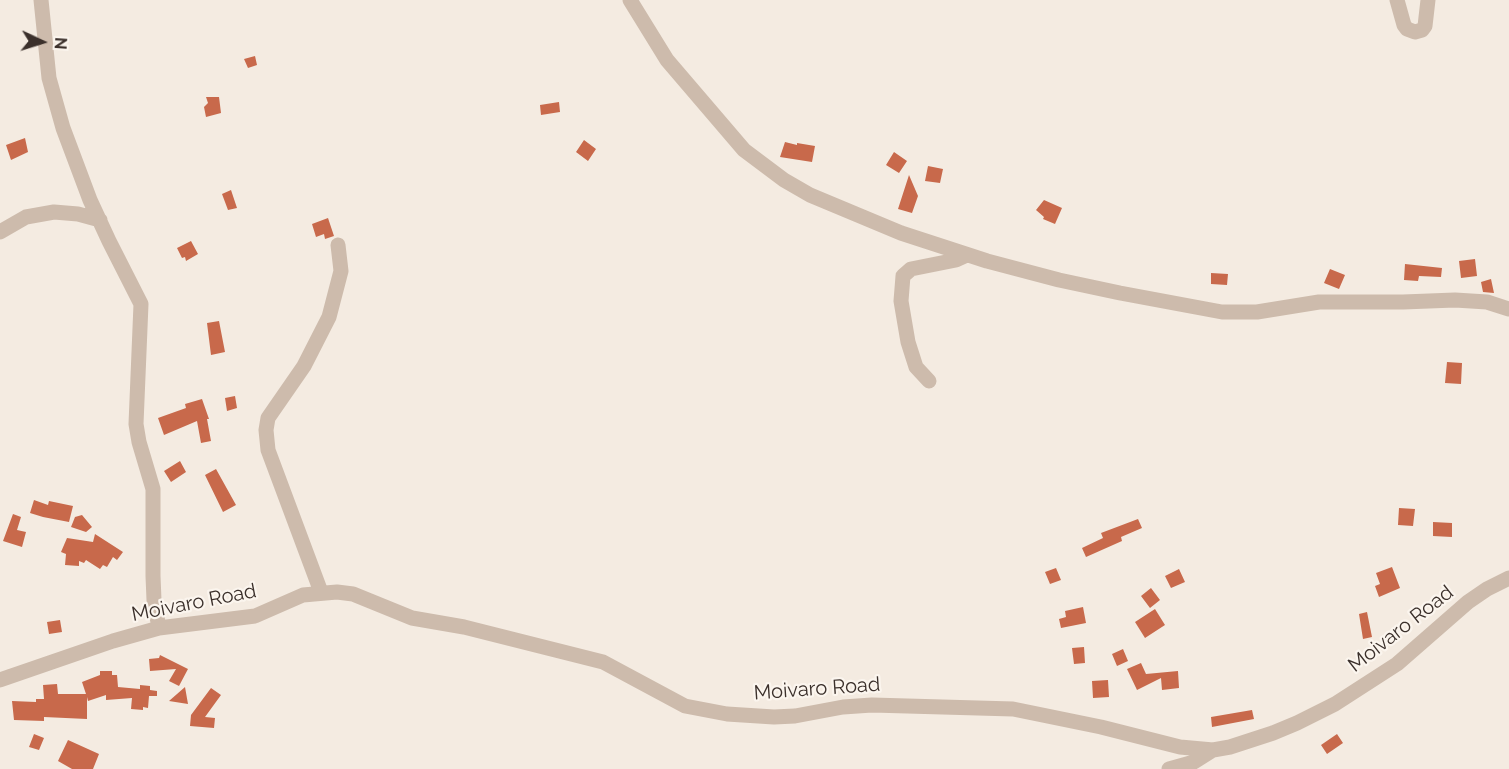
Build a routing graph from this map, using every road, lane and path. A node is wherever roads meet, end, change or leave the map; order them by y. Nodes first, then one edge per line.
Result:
1 (41, 0) edge
2 (630, 0) edge
3 (1397, 0) edge
4 (1428, 0) edge
5 (100, 220) junction
6 (0, 232) edge
7 (338, 245) dead end
8 (967, 255) junction
9 (1509, 309) edge
10 (928, 381) dead end
11 (1509, 578) edge
12 (321, 592) junction
13 (159, 628) junction
14 (0, 680) edge
15 (1213, 750) junction
16 (1169, 769) edge

1 - 5 street
2 - 8 street
3 - 4 street
5 - 6 street
5 - 13 street
7 - 12 street
8 - 9 street
8 - 10 street
11 - 15 street, Moivaro Road
12 - 13 street, Moivaro Road
12 - 15 street, Moivaro Road
13 - 14 street, Moivaro Road
15 - 16 street

